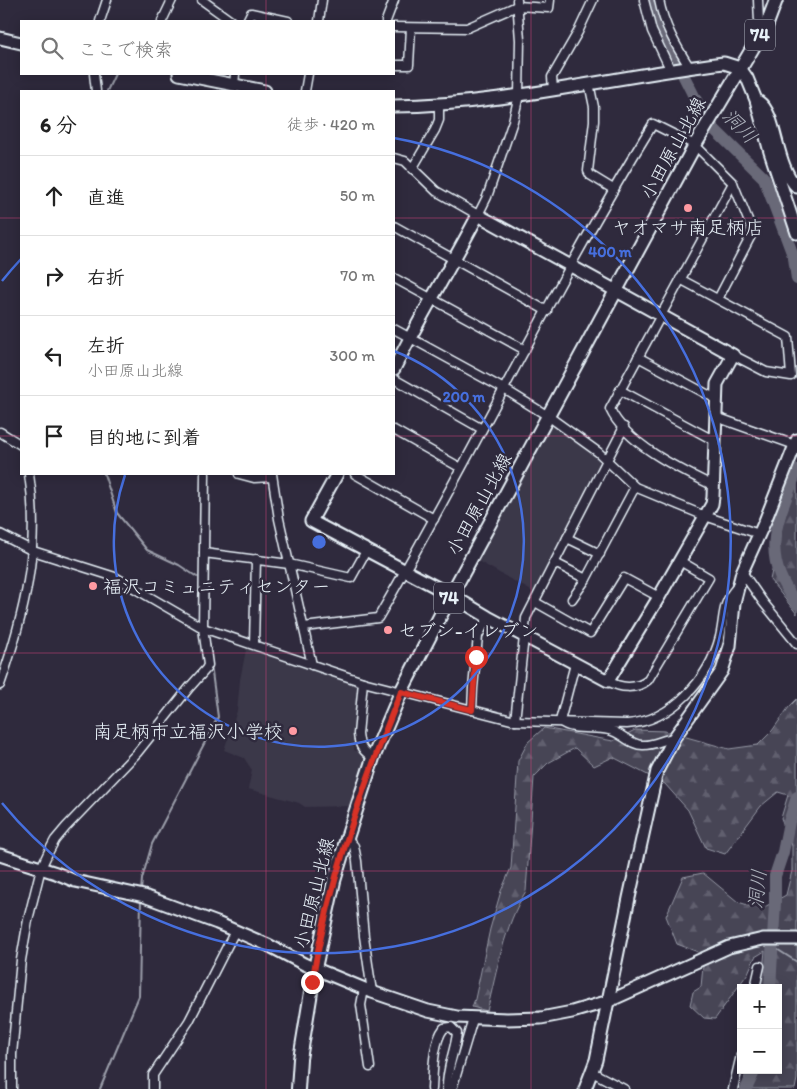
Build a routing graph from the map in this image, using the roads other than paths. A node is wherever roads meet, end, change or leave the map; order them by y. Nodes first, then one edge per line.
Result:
1 (107, 0) edge
2 (172, 0) edge
3 (202, 0) edge
4 (322, 0) edge
5 (394, 0) edge
6 (550, 0) edge
7 (593, 0) edge
8 (644, 0) edge
9 (659, 0) edge
10 (758, 0) edge
11 (776, 0) edge
12 (517, 3) edge
13 (100, 20) edge
14 (162, 20) edge
15 (230, 20) edge
16 (247, 20) edge
17 (283, 20) edge
18 (319, 20) edge
19 (386, 20) edge
20 (767, 24) junction
21 (395, 27) edge
22 (411, 28) junction
23 (0, 38) edge
24 (20, 42) edge
25 (395, 65) edge
26 (690, 68) junction
27 (740, 68) junction
28 (672, 71) junction
29 (94, 75) edge
30 (190, 75) edge
31 (308, 75) edge
32 (234, 79) edge
33 (589, 84) junction
34 (553, 89) junction
35 (96, 90) edge
36 (262, 90) edge
37 (304, 90) edge
38 (519, 95) junction
39 (756, 100) junction
40 (439, 104) junction
41 (395, 106) edge
42 (695, 144) junction
43 (395, 158) edge
44 (412, 169) junction
45 (732, 183) junction
46 (797, 187) edge
47 (613, 189) junction
48 (478, 215) junction
49 (395, 227) edge
50 (797, 233) edge
51 (454, 259) junction
52 (571, 266) junction
53 (395, 279) edge
54 (680, 279) junction
55 (615, 291) junction
56 (431, 298) junction
57 (718, 299) junction
58 (547, 311) junction
59 (661, 315) junction
60 (395, 330) edge
61 (409, 337) junction
62 (525, 350) junction
63 (733, 354) junction
64 (638, 357) junction
65 (395, 366) edge
66 (395, 380) edge
67 (504, 389) junction
68 (620, 390) junction
69 (716, 399) junction
70 (548, 416) junction
71 (716, 417) junction
72 (624, 428) junction
73 (482, 429) junction
74 (395, 431) edge
75 (0, 432) edge
76 (715, 440) junction
77 (796, 443) edge
78 (20, 444) edge
79 (607, 462) junction
80 (461, 468) junction
81 (29, 475) edge
82 (205, 475) edge
83 (243, 475) edge
84 (336, 475) edge
85 (357, 475) edge
86 (272, 476) edge
87 (714, 486) junction
88 (635, 487) junction
89 (705, 516) junction
90 (434, 519) junction
91 (0, 534) edge
92 (759, 534) junction
93 (567, 538) junction
94 (33, 551) junction
95 (366, 551) junction
96 (204, 553) junction
97 (600, 554) junction
98 (256, 560) junction
99 (680, 561) junction
100 (555, 563) junction
101 (289, 564) junction
102 (405, 571) junction
103 (742, 572) junction
104 (586, 579) junction
105 (738, 585) junction
106 (451, 595) junction
107 (659, 597) junction
108 (572, 599) dead end
109 (535, 602) junction
110 (488, 617) junction
111 (304, 627) junction
112 (203, 628) junction
113 (524, 636) junction
114 (254, 644) junction
115 (797, 644) edge
116 (575, 664) junction
117 (312, 665) junction
118 (608, 681) junction
119 (363, 682) junction
120 (0, 685) edge
121 (401, 692) junction
122 (472, 710) junction
123 (515, 720) junction
124 (560, 721) junction
125 (674, 738) junction
126 (374, 758) junction
127 (347, 838) junction
128 (0, 855) edge
129 (41, 868) junction
130 (236, 931) junction
131 (797, 939) edge
132 (760, 966) dead end
133 (315, 968) junction
134 (756, 984) edge
135 (368, 991) junction
136 (609, 1001) junction
137 (469, 1018) junction
138 (370, 1067) dead end
139 (592, 1072) junction
140 (737, 1074) edge
141 (12, 1088) edge
142 (22, 1089) edge
143 (153, 1089) edge
144 (298, 1089) edge
145 (432, 1089) edge
146 (447, 1089) edge
147 (452, 1089) edge
148 (585, 1089) edge
149 (624, 1089) edge
150 (734, 1089) edge

1 - 13 street
2 - 14 street
3 - 15 street
4 - 18 street
5 - 19 street
6 - 12 street
7 - 34 street
8 - 28 street
9 - 26 street
10 - 20 street
11 - 20 main road, 小田原山北線 / 74
12 - 22 street
12 - 38 street
16 - 17 street
20 - 27 main road, 小田原山北線 / 74
21 - 22 street
22 - 25 street
23 - 24 street
26 - 27 street
26 - 28 street
27 - 39 street
27 - 42 main road, 小田原山北線 / 74
28 - 33 street
29 - 35 street
30 - 32 street
31 - 37 street
32 - 36 street
33 - 34 street
33 - 47 street
34 - 38 street
38 - 40 street
38 - 48 street
39 - 46 street
39 - 50 street
40 - 41 street
40 - 44 street
42 - 45 street
42 - 47 street
42 - 55 main road, 小田原山北線 / 74
43 - 44 street
44 - 48 street
45 - 54 street
45 - 57 street
47 - 52 street
48 - 51 street
48 - 52 street
49 - 51 street
51 - 56 street
51 - 58 street
52 - 55 street
52 - 58 street
53 - 56 street
54 - 57 street
54 - 59 street
55 - 59 street
55 - 70 main road, 小田原山北線 / 74
56 - 61 street
56 - 62 street
57 - 63 street
58 - 62 street
59 - 63 street
59 - 64 street
60 - 61 street
61 - 65 street
61 - 67 street
62 - 67 street
63 - 69 street
64 - 68 street
64 - 69 street
66 - 73 street
67 - 70 street
67 - 73 street
68 - 72 street
68 - 76 street
69 - 71 street
70 - 79 street
70 - 106 main road, 小田原山北線 / 74
71 - 76 street
71 - 77 street
72 - 79 street
72 - 87 street
73 - 80 street
74 - 80 street
75 - 78 street
76 - 87 street
77 - 92 street
79 - 88 street
79 - 93 street
80 - 90 street
81 - 94 street
82 - 96 street
83 - 86 street
84 - 95 street
85 - 90 street
86 - 101 street
87 - 89 street
88 - 89 street
88 - 97 street
89 - 92 street
89 - 99 street
90 - 102 street
91 - 94 street
92 - 103 street
93 - 97 street
93 - 100 street
94 - 112 street
94 - 120 street
95 - 101 street
95 - 102 street
96 - 98 street
96 - 112 street
97 - 104 street
98 - 101 street
98 - 114 street
99 - 107 street
99 - 118 street
100 - 104 street
100 - 109 street
101 - 111 street
102 - 106 street
102 - 111 street
103 - 105 street
103 - 115 street
104 - 108 street
105 - 124 street
105 - 125 street
106 - 110 street
106 - 121 main road, 小田原山北線 / 74
107 - 109 street
107 - 118 street
109 - 113 street
110 - 113 street
110 - 122 street
111 - 117 street
112 - 114 street
112 - 129 street
113 - 116 street
113 - 123 street
114 - 117 street
116 - 118 street
116 - 124 street
117 - 119 street
119 - 121 street
119 - 126 street
121 - 122 street
121 - 126 main road, 小田原山北線 / 74
122 - 123 street
123 - 124 street
124 - 125 street
125 - 136 street
126 - 127 main road, 小田原山北線 / 74
127 - 133 main road, 小田原山北線 / 74
127 - 135 street
128 - 129 street
129 - 130 street
129 - 141 street
130 - 133 street
130 - 143 street
131 - 136 street
132 - 134 street
133 - 135 street
133 - 144 main road, 小田原山北線 / 74
135 - 137 street
135 - 138 street
136 - 137 street
136 - 139 street
137 - 147 street
139 - 148 street
139 - 149 street
140 - 150 street
141 - 142 street
145 - 146 street

